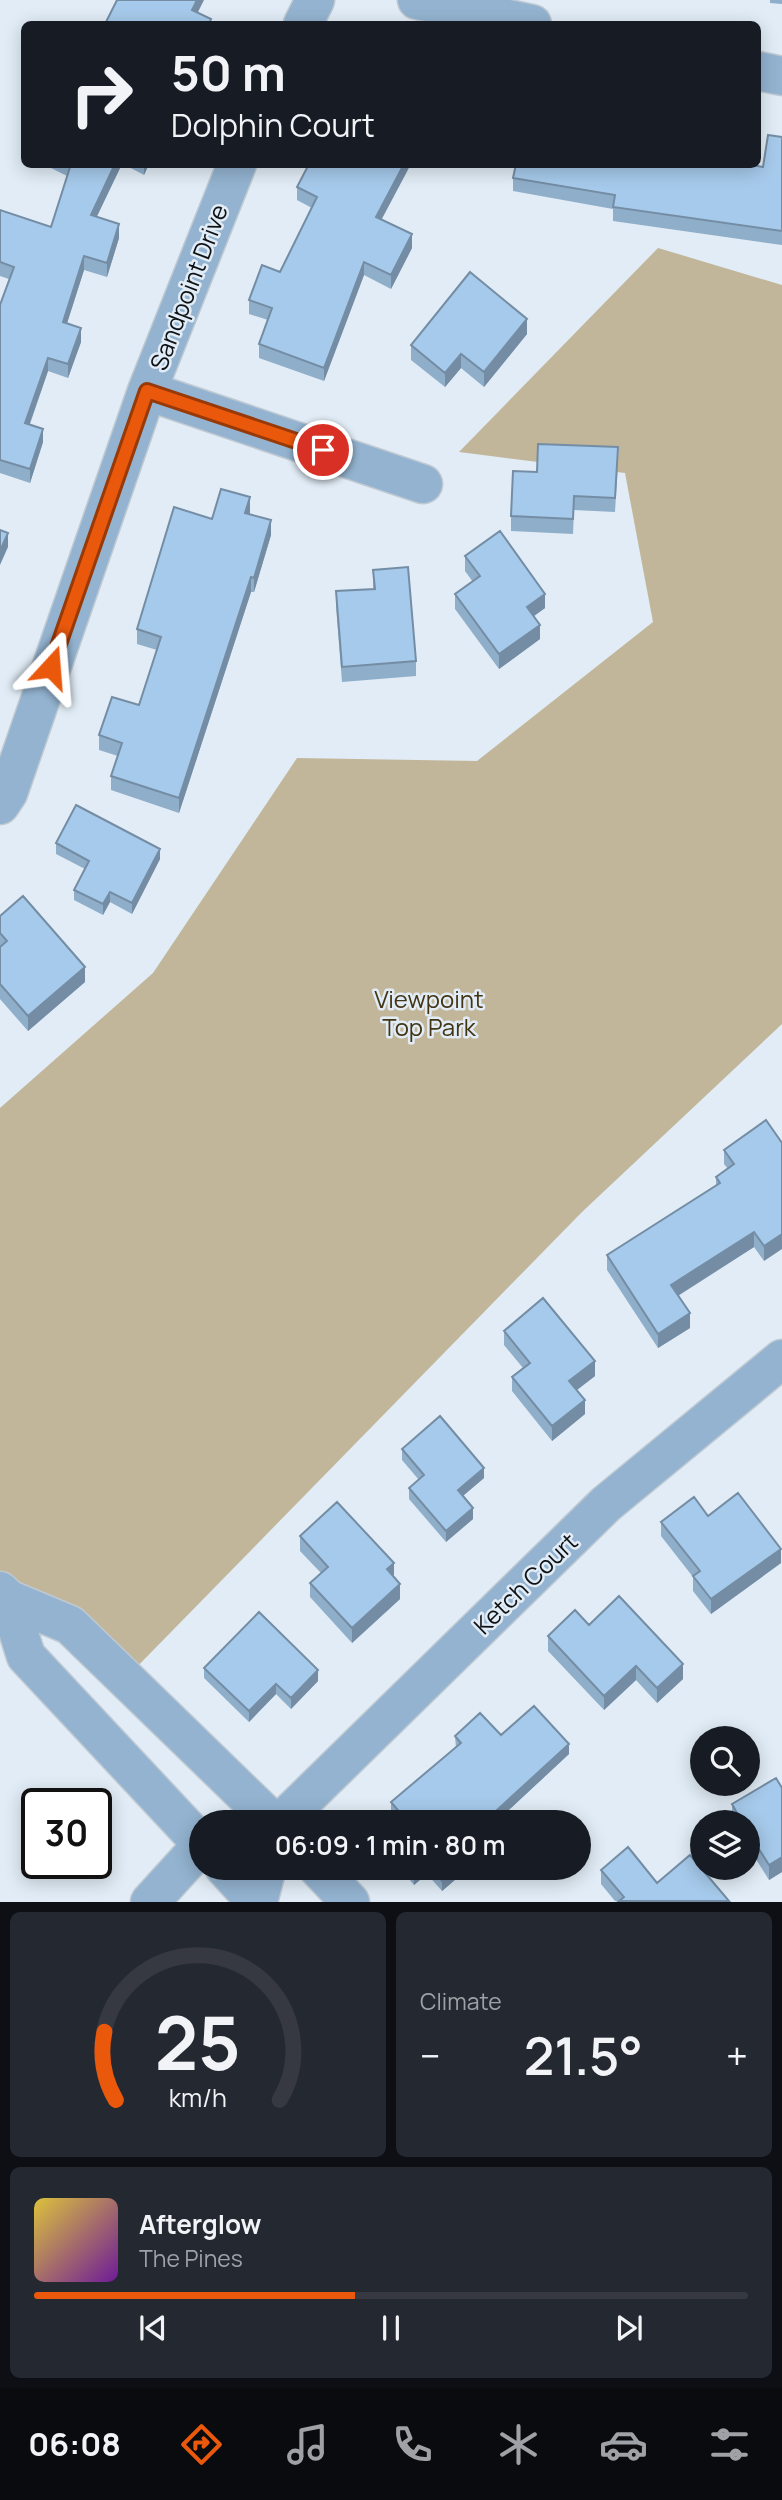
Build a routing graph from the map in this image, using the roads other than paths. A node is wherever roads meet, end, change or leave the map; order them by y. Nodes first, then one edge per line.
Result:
1 (315, 0) edge
2 (417, 0) edge
3 (304, 21) edge
4 (518, 21) edge
5 (761, 72) edge
6 (782, 76) edge
7 (235, 168) edge
8 (147, 391) junction
9 (423, 484) dead end
10 (0, 805) edge
11 (782, 1359) edge
12 (4, 1595) edge
13 (261, 1810) edge
14 (293, 1810) edge
15 (189, 1831) edge
16 (189, 1858) edge
17 (236, 1880) edge
18 (263, 1880) edge
19 (329, 1880) edge
20 (150, 1902) edge
21 (257, 1902) edge
22 (350, 1902) edge

1 - 3 street
2 - 4 street
5 - 6 street
7 - 8 street, Sandpoint Drive
8 - 9 street
8 - 10 street, Sandpoint Drive
11 - 14 street, Ketch Court
12 - 13 street
12 - 15 street
16 - 20 street
17 - 21 street
18 - 21 street
19 - 22 street

